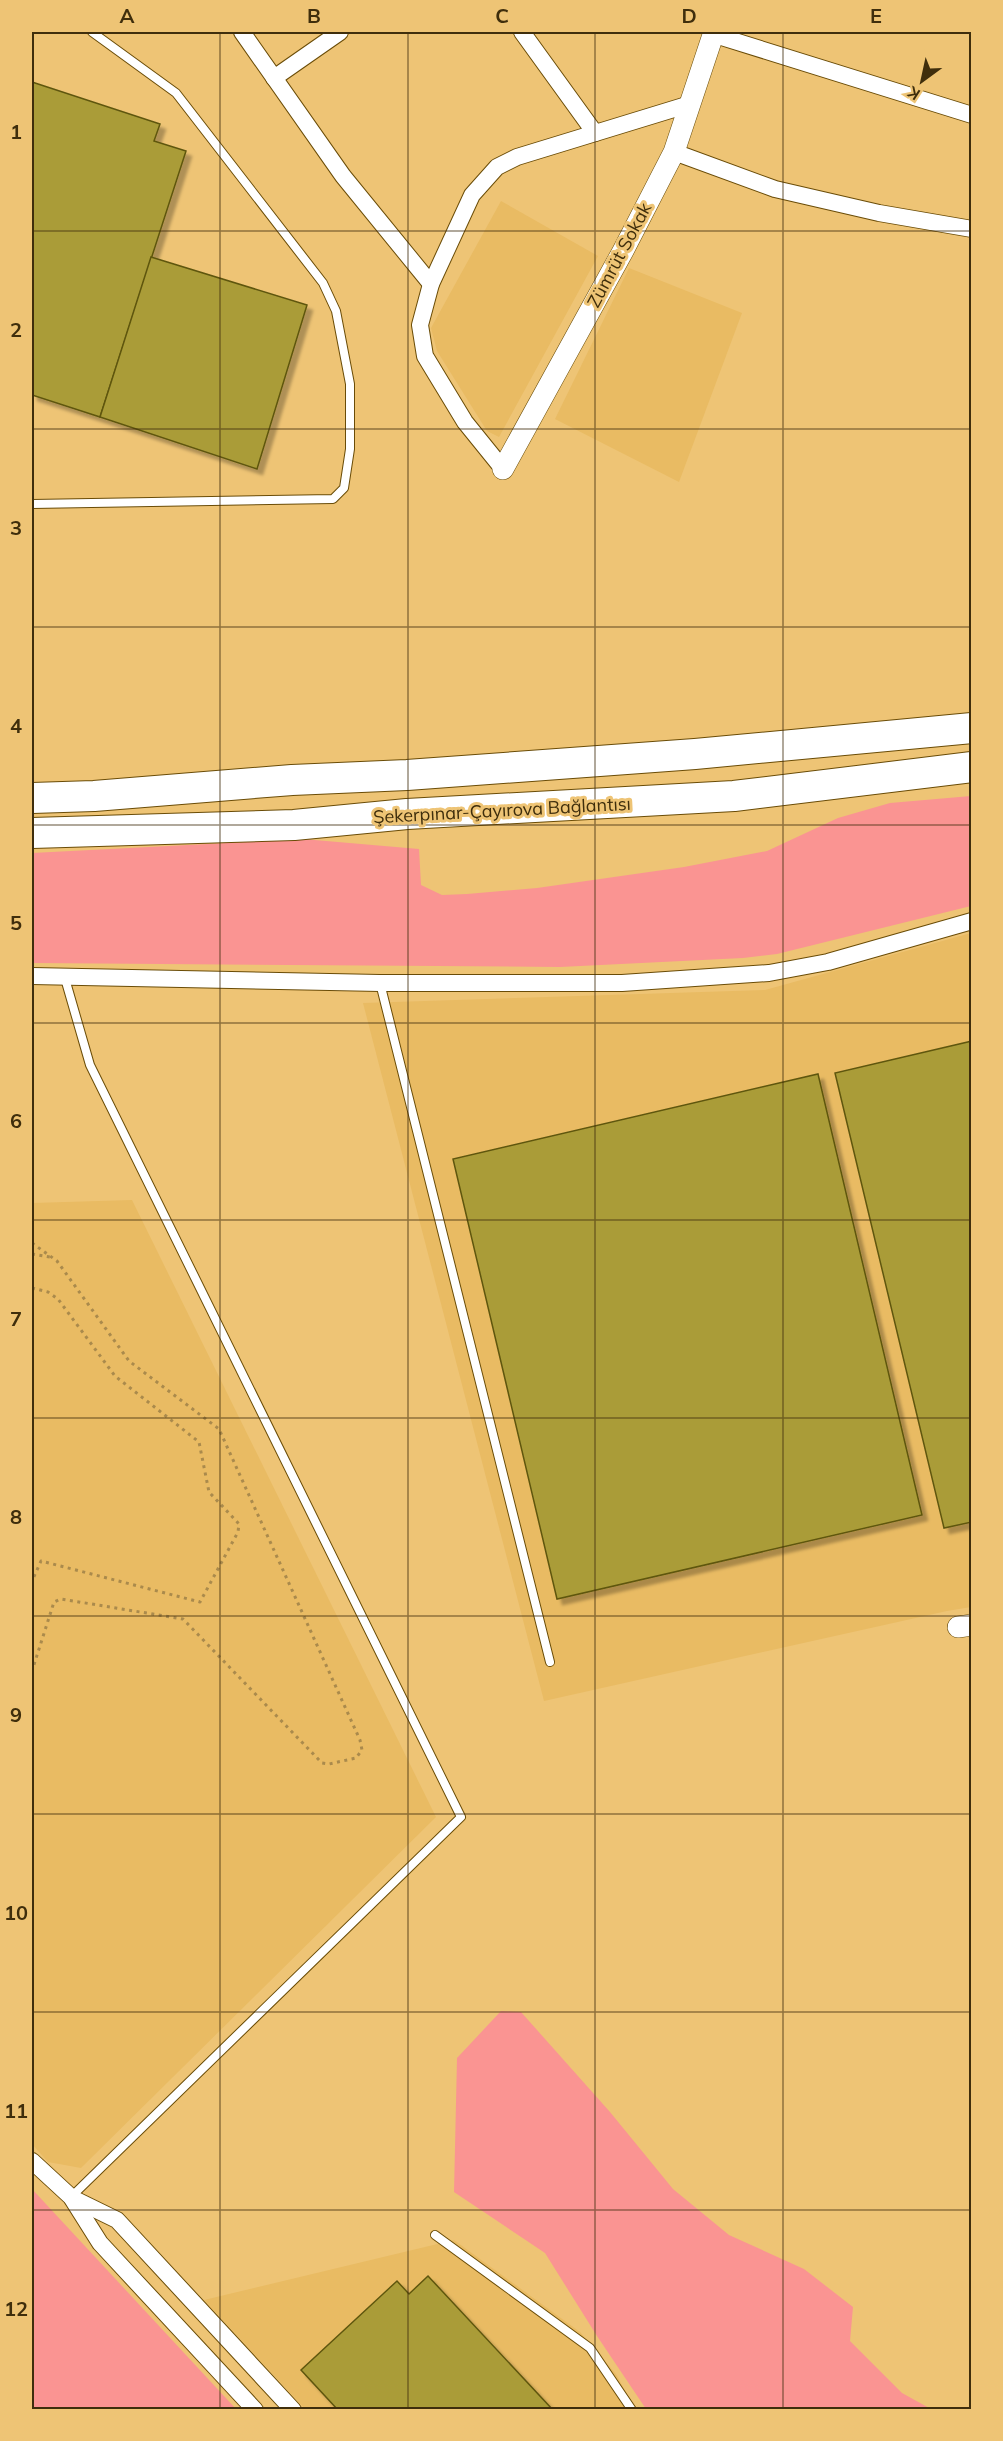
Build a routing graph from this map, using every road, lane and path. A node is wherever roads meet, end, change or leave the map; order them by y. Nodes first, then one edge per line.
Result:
1 (93, 32) edge
2 (242, 32) edge
3 (340, 32) edge
4 (526, 33) edge
5 (713, 33) edge
6 (273, 78) junction
7 (690, 104) junction
8 (972, 115) edge
9 (595, 133) junction
10 (674, 152) junction
11 (972, 229) edge
12 (431, 284) junction
13 (503, 469) joint
14 (32, 504) edge
15 (972, 729) edge
16 (972, 767) edge
17 (32, 798) edge
18 (32, 833) edge
19 (972, 921) edge
20 (64, 975) junction
21 (32, 976) edge
22 (380, 983) junction
23 (32, 1243) edge
24 (32, 1254) edge
25 (51, 1258) junction
26 (32, 1288) edge
27 (32, 1581) edge
28 (550, 1662) dead end
29 (32, 1671) edge
30 (32, 2161) edge
31 (71, 2198) junction
32 (435, 2235) dead end
33 (255, 2409) edge
34 (294, 2409) edge
35 (632, 2409) edge

1 - 14 lane
2 - 6 street
3 - 6 street
4 - 9 street
5 - 7 street, Zümrüt Sokak
5 - 8 street
6 - 12 street
7 - 9 street
7 - 10 street, Zümrüt Sokak
9 - 12 street
10 - 11 street
10 - 13 street, Zümrüt Sokak
12 - 13 street
15 - 17 highway
16 - 18 highway, Şekerpınar-Çayırova Bağlantısı
19 - 22 street
20 - 21 street
20 - 22 street
20 - 31 lane
22 - 28 lane
23 - 25 path
24 - 25 path
25 - 29 path
26 - 27 path
30 - 31 street
31 - 33 street
31 - 34 street
32 - 35 lane

